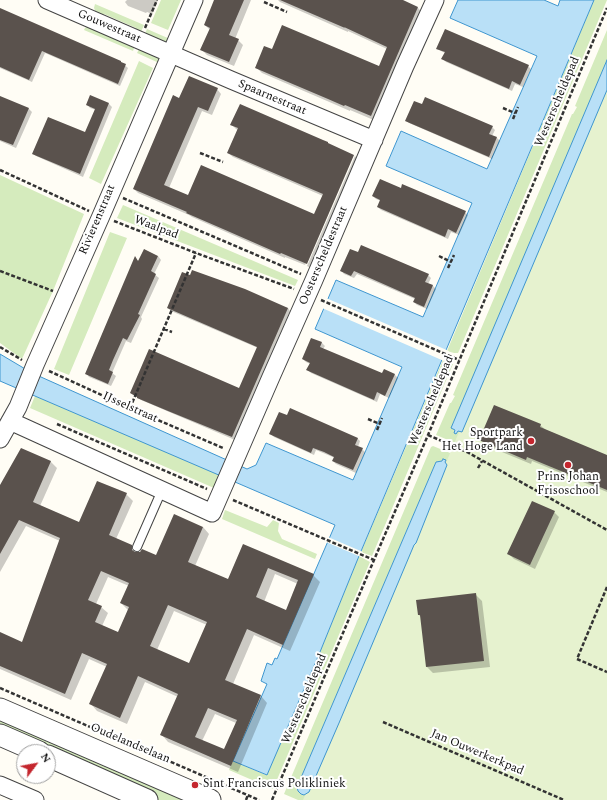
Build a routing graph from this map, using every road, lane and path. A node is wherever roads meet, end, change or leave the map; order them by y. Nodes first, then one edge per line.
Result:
1 (47, 0) edge
2 (194, 0) edge
3 (435, 0) edge
4 (264, 2) dead end
5 (607, 8) edge
6 (287, 12) dead end
7 (171, 54) junction
8 (518, 107) dead end
9 (503, 108) dead end
10 (514, 112) junction
11 (513, 119) dead end
12 (374, 140) junction
13 (200, 152) dead end
14 (223, 162) dead end
15 (0, 170) edge
16 (110, 193) junction
17 (101, 216) junction
18 (196, 253) junction
19 (439, 256) dead end
20 (454, 256) dead end
21 (449, 261) junction
22 (448, 268) dead end
23 (0, 271) edge
24 (53, 291) dead end
25 (315, 291) junction
26 (164, 329) junction
27 (172, 332) dead end
28 (0, 347) edge
29 (459, 360) junction
30 (30, 366) junction
31 (130, 408) junction
32 (382, 418) dead end
33 (368, 419) dead end
34 (10, 421) junction
35 (54, 422) dead end
36 (379, 423) junction
37 (377, 430) dead end
38 (428, 435) junction
39 (0, 439) edge
40 (237, 454) junction
41 (482, 461) junction
42 (478, 468) dead end
43 (162, 490) junction
44 (222, 491) junction
45 (607, 530) edge
46 (137, 547) dead end
47 (374, 560) junction
48 (607, 587) edge
49 (607, 672) edge
50 (0, 688) edge
51 (0, 709) edge
52 (383, 722) dead end
53 (0, 735) edge
54 (21, 744) edge
55 (56, 760) edge
56 (0, 785) edge
57 (248, 795) junction
58 (35, 800) edge
59 (147, 800) edge
60 (210, 800) edge
61 (246, 800) edge
62 (259, 800) edge
63 (272, 800) edge
64 (564, 800) edge

1 - 7 street, Gouwestraat
2 - 7 street, Rivierenstraat
3 - 12 street, Oosterscheldestraat
4 - 6 path
5 - 29 path, Westerscheldepad
7 - 12 street, Spaarnestraat
7 - 16 street, Rivierenstraat
8 - 10 path
9 - 10 path
10 - 11 path
12 - 25 street, Oosterscheldestraat
13 - 14 path
15 - 17 path, Waalpad
16 - 17 street, Rivierenstraat
16 - 25 path, Waalpad
17 - 18 path, Waalpad
17 - 30 street, Rivierenstraat
18 - 25 path, Waalpad
18 - 26 path
19 - 21 path
20 - 21 path
21 - 22 path
23 - 24 path
25 - 29 path, Waalpad
25 - 40 street, Oosterscheldestraat
26 - 27 path
26 - 31 path
28 - 30 path, IJsselstraat
29 - 38 path, Westerscheldepad
30 - 31 path, IJsselstraat
30 - 34 street, Rivierenstraat
31 - 40 path, IJsselstraat
32 - 36 path
33 - 36 path
34 - 39 street, Rivierenstraat
34 - 43 street
35 - 44 path
36 - 37 path
38 - 41 path
38 - 47 path, Westerscheldepad
40 - 44 street, Oosterscheldestraat
41 - 42 path
41 - 45 path
43 - 44 street, Oosterscheldestraat
43 - 46 lane
44 - 47 path
47 - 63 path, Westerscheldepad
48 - 49 path
50 - 57 path, Oudelandselaan
51 - 60 street, Oudelandselaan
52 - 64 path, Jan Ouwerkerkpad
53 - 54 street
55 - 59 street
56 - 58 street
57 - 61 path
57 - 62 path, Oudelandselaan

